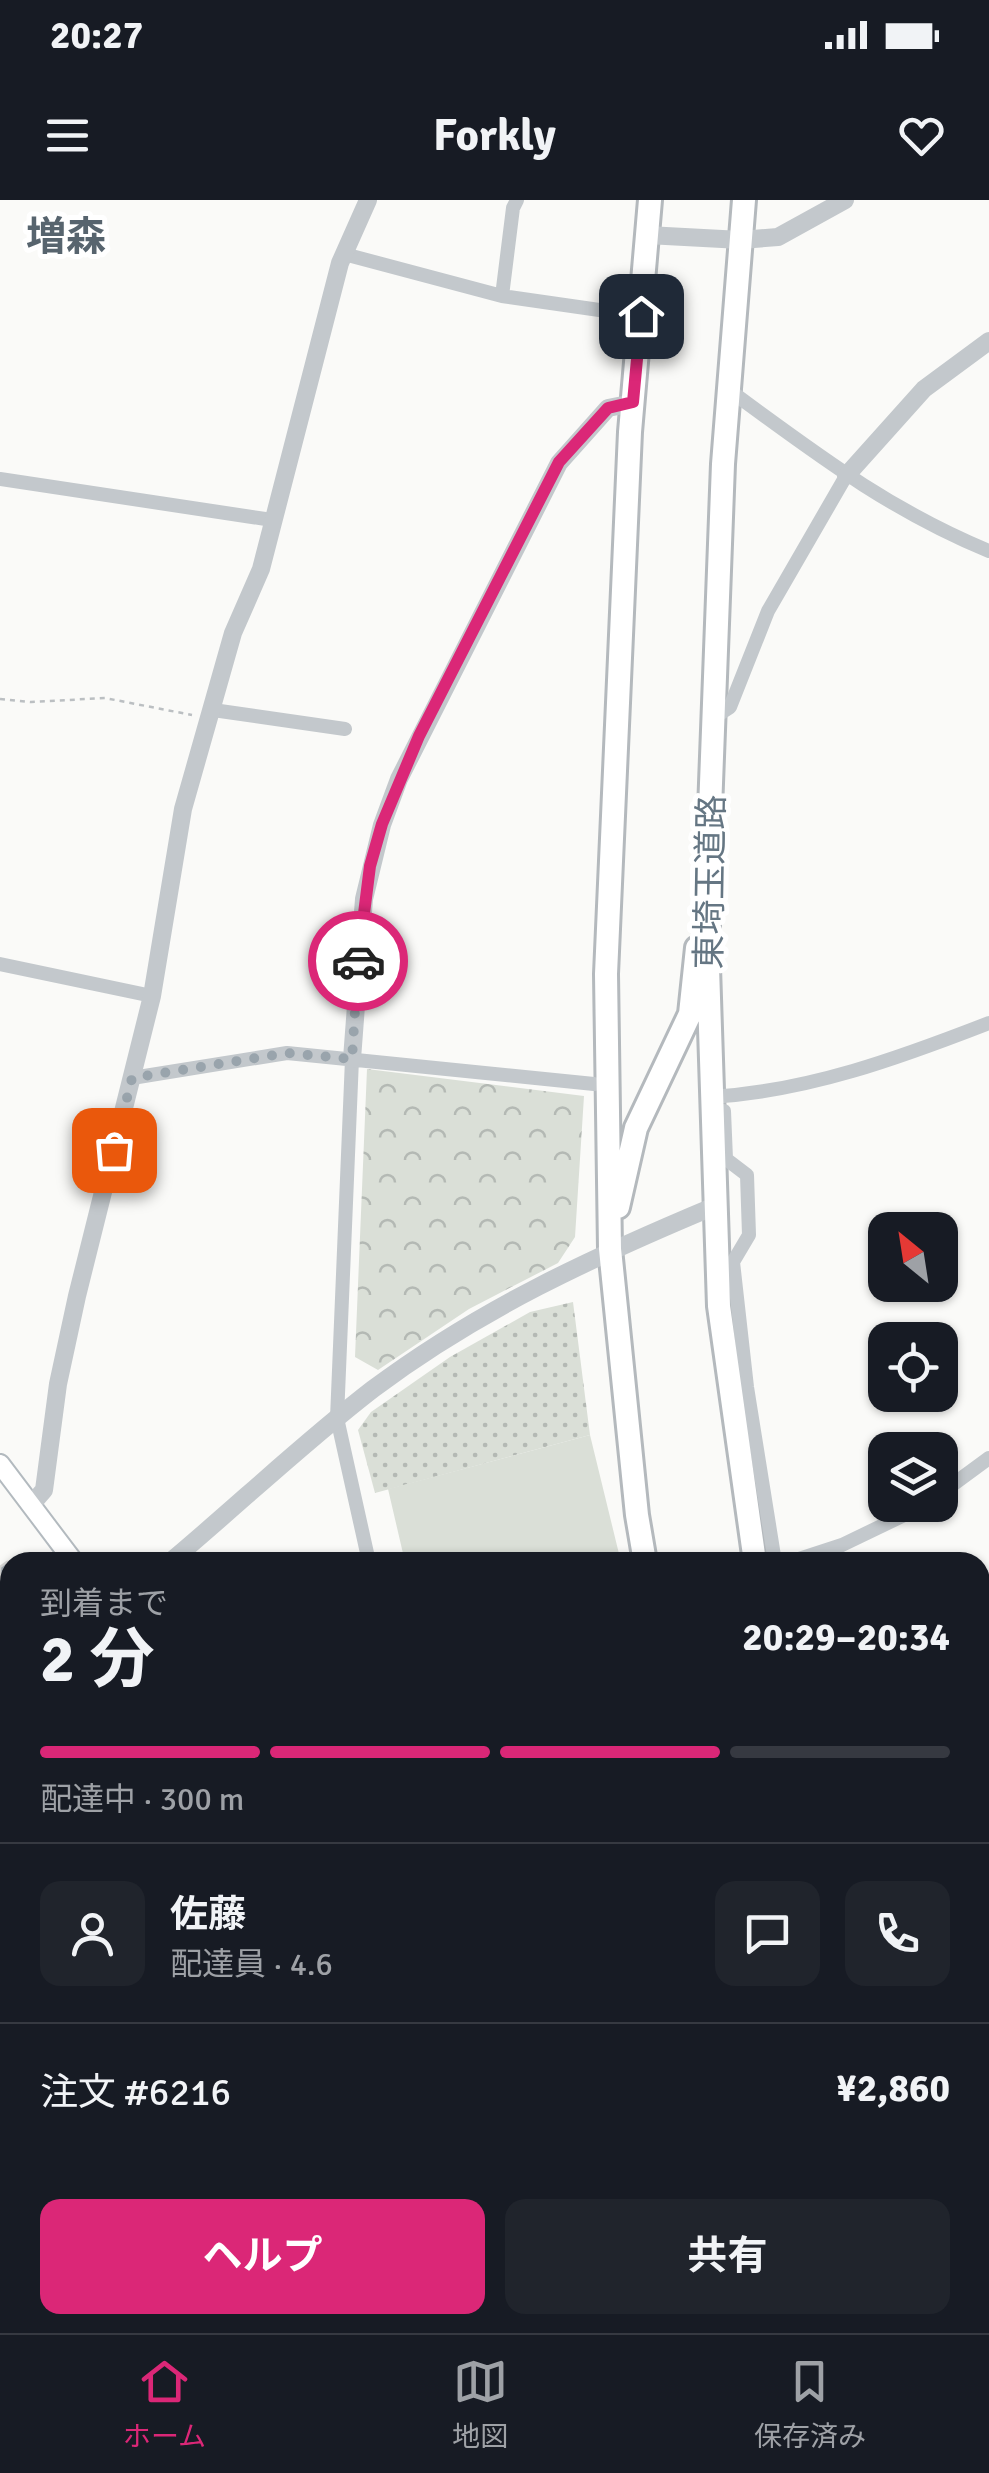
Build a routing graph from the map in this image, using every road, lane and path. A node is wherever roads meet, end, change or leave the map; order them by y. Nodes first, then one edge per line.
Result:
1 (368, 200) edge
2 (517, 200) edge
3 (650, 200) edge
4 (744, 200) edge
5 (845, 200) edge
6 (648, 235) junction
7 (741, 240) junction
8 (344, 254) junction
9 (502, 296) junction
10 (641, 316) junction
11 (989, 341) edge
12 (729, 390) junction
13 (633, 402) junction
14 (846, 476) junction
15 (0, 479) edge
16 (272, 520) junction
17 (989, 551) edge
18 (0, 699) edge
19 (212, 714) junction
20 (713, 718) junction
21 (344, 730) dead end
22 (708, 898) junction
23 (0, 964) edge
24 (152, 996) junction
25 (989, 1023) edge
26 (352, 1059) junction
27 (132, 1078) junction
28 (594, 1084) dead end
29 (717, 1097) junction
30 (715, 1206) junction
31 (610, 1250) junction
32 (337, 1418) junction
33 (989, 1458) edge
34 (0, 1464) edge
35 (958, 1481) edge
36 (30, 1504) junction
37 (889, 1522) edge
38 (66, 1552) edge
39 (182, 1552) edge
40 (366, 1552) edge
41 (643, 1552) edge
42 (753, 1552) edge
43 (774, 1552) edge
44 (821, 1552) edge

1 - 8 street
2 - 9 street
3 - 6 highway
4 - 7 highway, 東埼玉道路
5 - 7 street
6 - 7 street
6 - 10 highway
7 - 12 highway, 東埼玉道路
8 - 9 street
8 - 16 street
9 - 10 street
10 - 13 highway
11 - 14 street
12 - 14 street
12 - 20 highway, 東埼玉道路
13 - 26 street
13 - 31 highway
14 - 17 street
14 - 20 street
15 - 16 street
16 - 19 street
18 - 19 path
19 - 21 street
19 - 24 street
20 - 22 highway, 東埼玉道路
22 - 29 highway, 東埼玉道路
22 - 31 highway
23 - 24 street
24 - 27 street
25 - 29 street
26 - 27 street
26 - 28 street
26 - 32 street
27 - 36 street
29 - 30 highway, 東埼玉道路
29 - 43 street
30 - 31 street
30 - 42 highway, 東埼玉道路
31 - 32 street
31 - 41 highway
32 - 39 street
32 - 40 street
33 - 35 street
34 - 36 main road
36 - 38 main road
37 - 44 street

